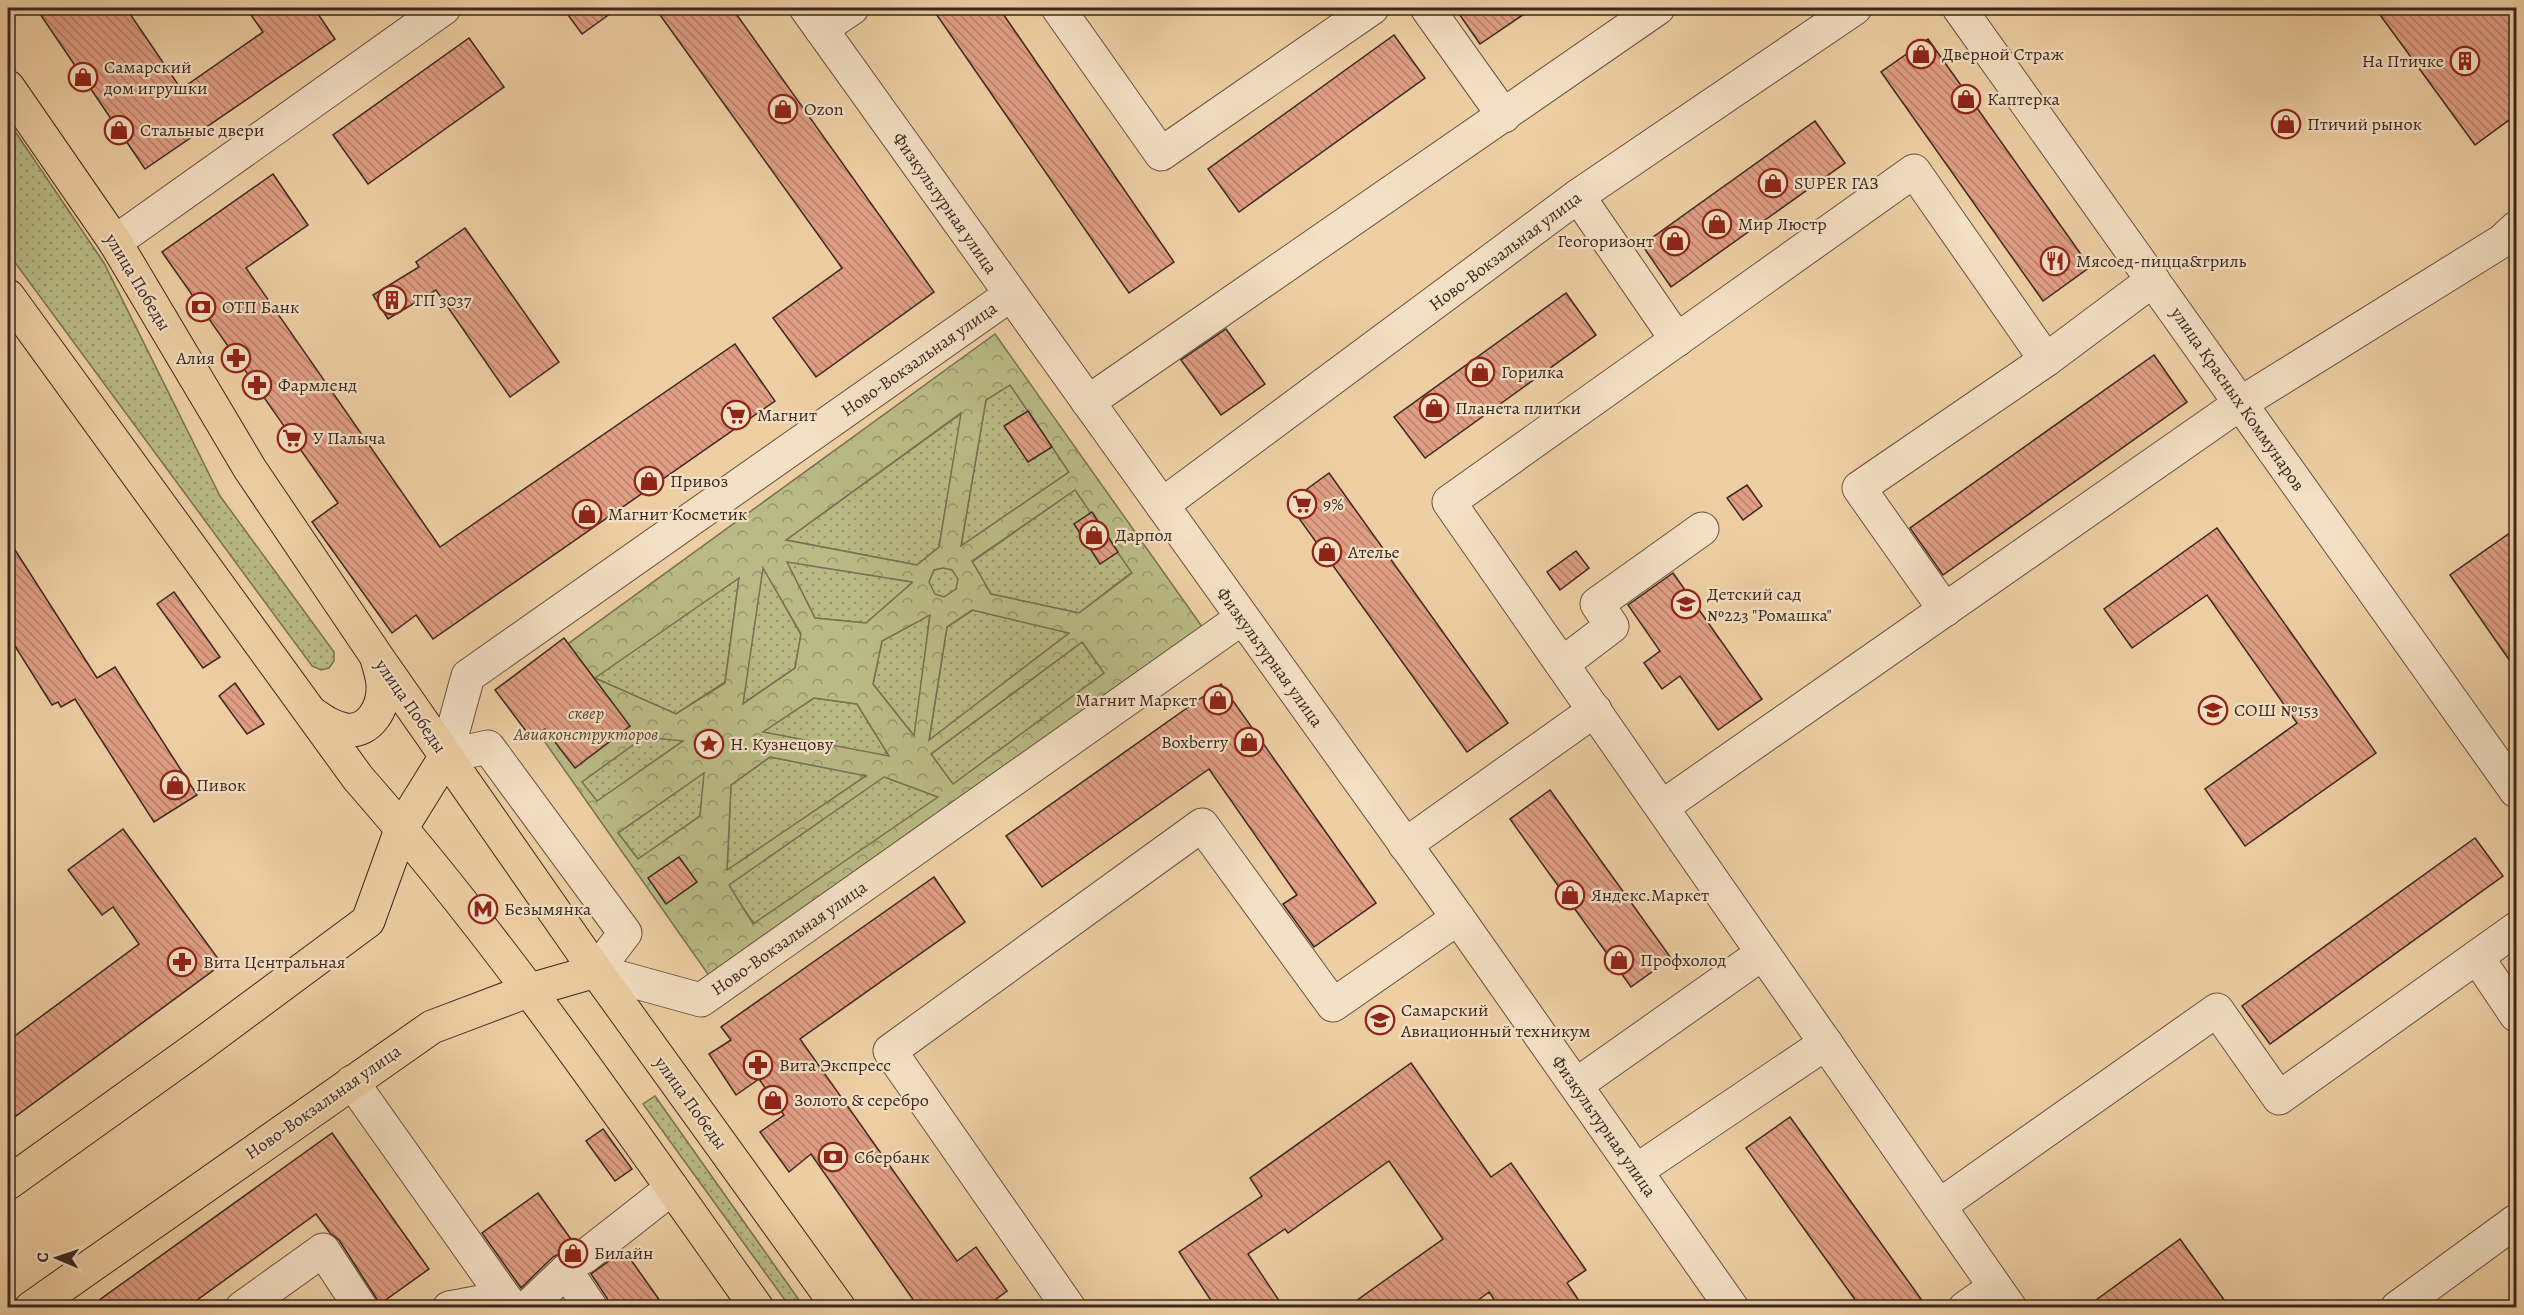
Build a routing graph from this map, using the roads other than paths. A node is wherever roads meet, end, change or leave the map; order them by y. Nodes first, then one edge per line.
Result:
1 (444, 8) edge
2 (852, 8) edge
3 (1058, 8) edge
4 (1372, 8) edge
5 (1427, 8) edge
6 (1658, 8) edge
7 (1855, 8) edge
8 (1959, 8) edge
9 (813, 18) edge
10 (1334, 18) edge
11 (8, 87) edge
12 (1504, 116) junction
13 (1578, 196) junction
14 (2517, 228) edge
15 (115, 242) junction
16 (2153, 280) junction
17 (1010, 295) junction
18 (10, 304) edge
19 (1677, 340) junction
20 (2046, 360) junction
21 (1088, 402) junction
22 (2241, 403) junction
23 (1162, 505) junction
24 (1702, 529) dead end
25 (1945, 610) junction
26 (1242, 618) junction
27 (377, 657) junction
28 (1562, 664) junction
29 (1594, 710) junction
30 (311, 713) junction
31 (446, 756) junction
32 (2517, 791) edge
33 (1662, 807) junction
34 (402, 827) junction
35 (1405, 845) junction
36 (1458, 918) junction
37 (2517, 929) edge
38 (1763, 953) junction
39 (2477, 957) junction
40 (596, 971) junction
41 (530, 990) junction
42 (2517, 1015) edge
43 (1826, 1043) junction
44 (352, 1082) junction
45 (1576, 1085) junction
46 (1636, 1171) junction
47 (8, 1183) edge
48 (672, 1188) junction
49 (1939, 1206) junction
50 (2517, 1221) edge
51 (574, 1265) junction
52 (2003, 1297) edge
53 (516, 1306) edge
54 (1069, 1307) edge
55 (31, 1308) edge
56 (242, 1308) edge
57 (361, 1308) edge
58 (449, 1308) edge
59 (591, 1308) edge
60 (757, 1308) edge
61 (839, 1308) edge
62 (1732, 1308) edge
63 (1965, 1308) edge
64 (2397, 1308) edge

1 - 15 street
2 - 9 street
3 - 10 street
4 - 10 street
5 - 12 street
6 - 12 street
7 - 13 street, Ново-Вокзальная улица
8 - 16 street, улица Красных Коммунаров
9 - 17 street, Физкультурная улица
11 - 15 main road, улица Победы
12 - 21 street
13 - 19 street
13 - 23 street, Ново-Вокзальная улица
14 - 22 street
15 - 27 main road, улица Победы
16 - 20 street
16 - 22 street, улица Красных Коммунаров
17 - 21 street, Физкультурная улица
17 - 31 street, Ново-Вокзальная улица
18 - 30 main road
19 - 20 street
19 - 28 street
20 - 25 street
21 - 23 street, Физкультурная улица
22 - 25 street
22 - 32 street, улица Красных Коммунаров
23 - 26 street, Физкультурная улица
24 - 28 street
25 - 33 street
26 - 35 street, Физкультурная улица
26 - 40 street, Ново-Вокзальная улица
27 - 30 main road
27 - 31 main road, улица Победы
28 - 29 street
29 - 33 street
29 - 35 street
30 - 34 main road
31 - 34 main road, Ново-Вокзальная улица
31 - 40 main road, улица Победы
31 - 40 street
33 - 38 street
34 - 41 main road
34 - 47 main road, Ново-Вокзальная улица
35 - 36 street, Физкультурная улица
36 - 45 street, Физкультурная улица
36 - 54 street
37 - 39 street
38 - 43 street
38 - 45 street
39 - 42 street
39 - 49 street
40 - 41 main road, Ново-Вокзальная улица
40 - 61 main road, улица Победы
41 - 44 main road, Ново-Вокзальная улица
41 - 48 main road
43 - 46 street
43 - 49 street
44 - 53 street
44 - 55 main road, Ново-Вокзальная улица
45 - 46 street, Физкультурная улица
46 - 62 street, Физкультурная улица
48 - 51 street
48 - 60 main road
49 - 52 street
50 - 64 street
51 - 53 street
51 - 59 street
52 - 63 street
53 - 58 street
56 - 57 street

